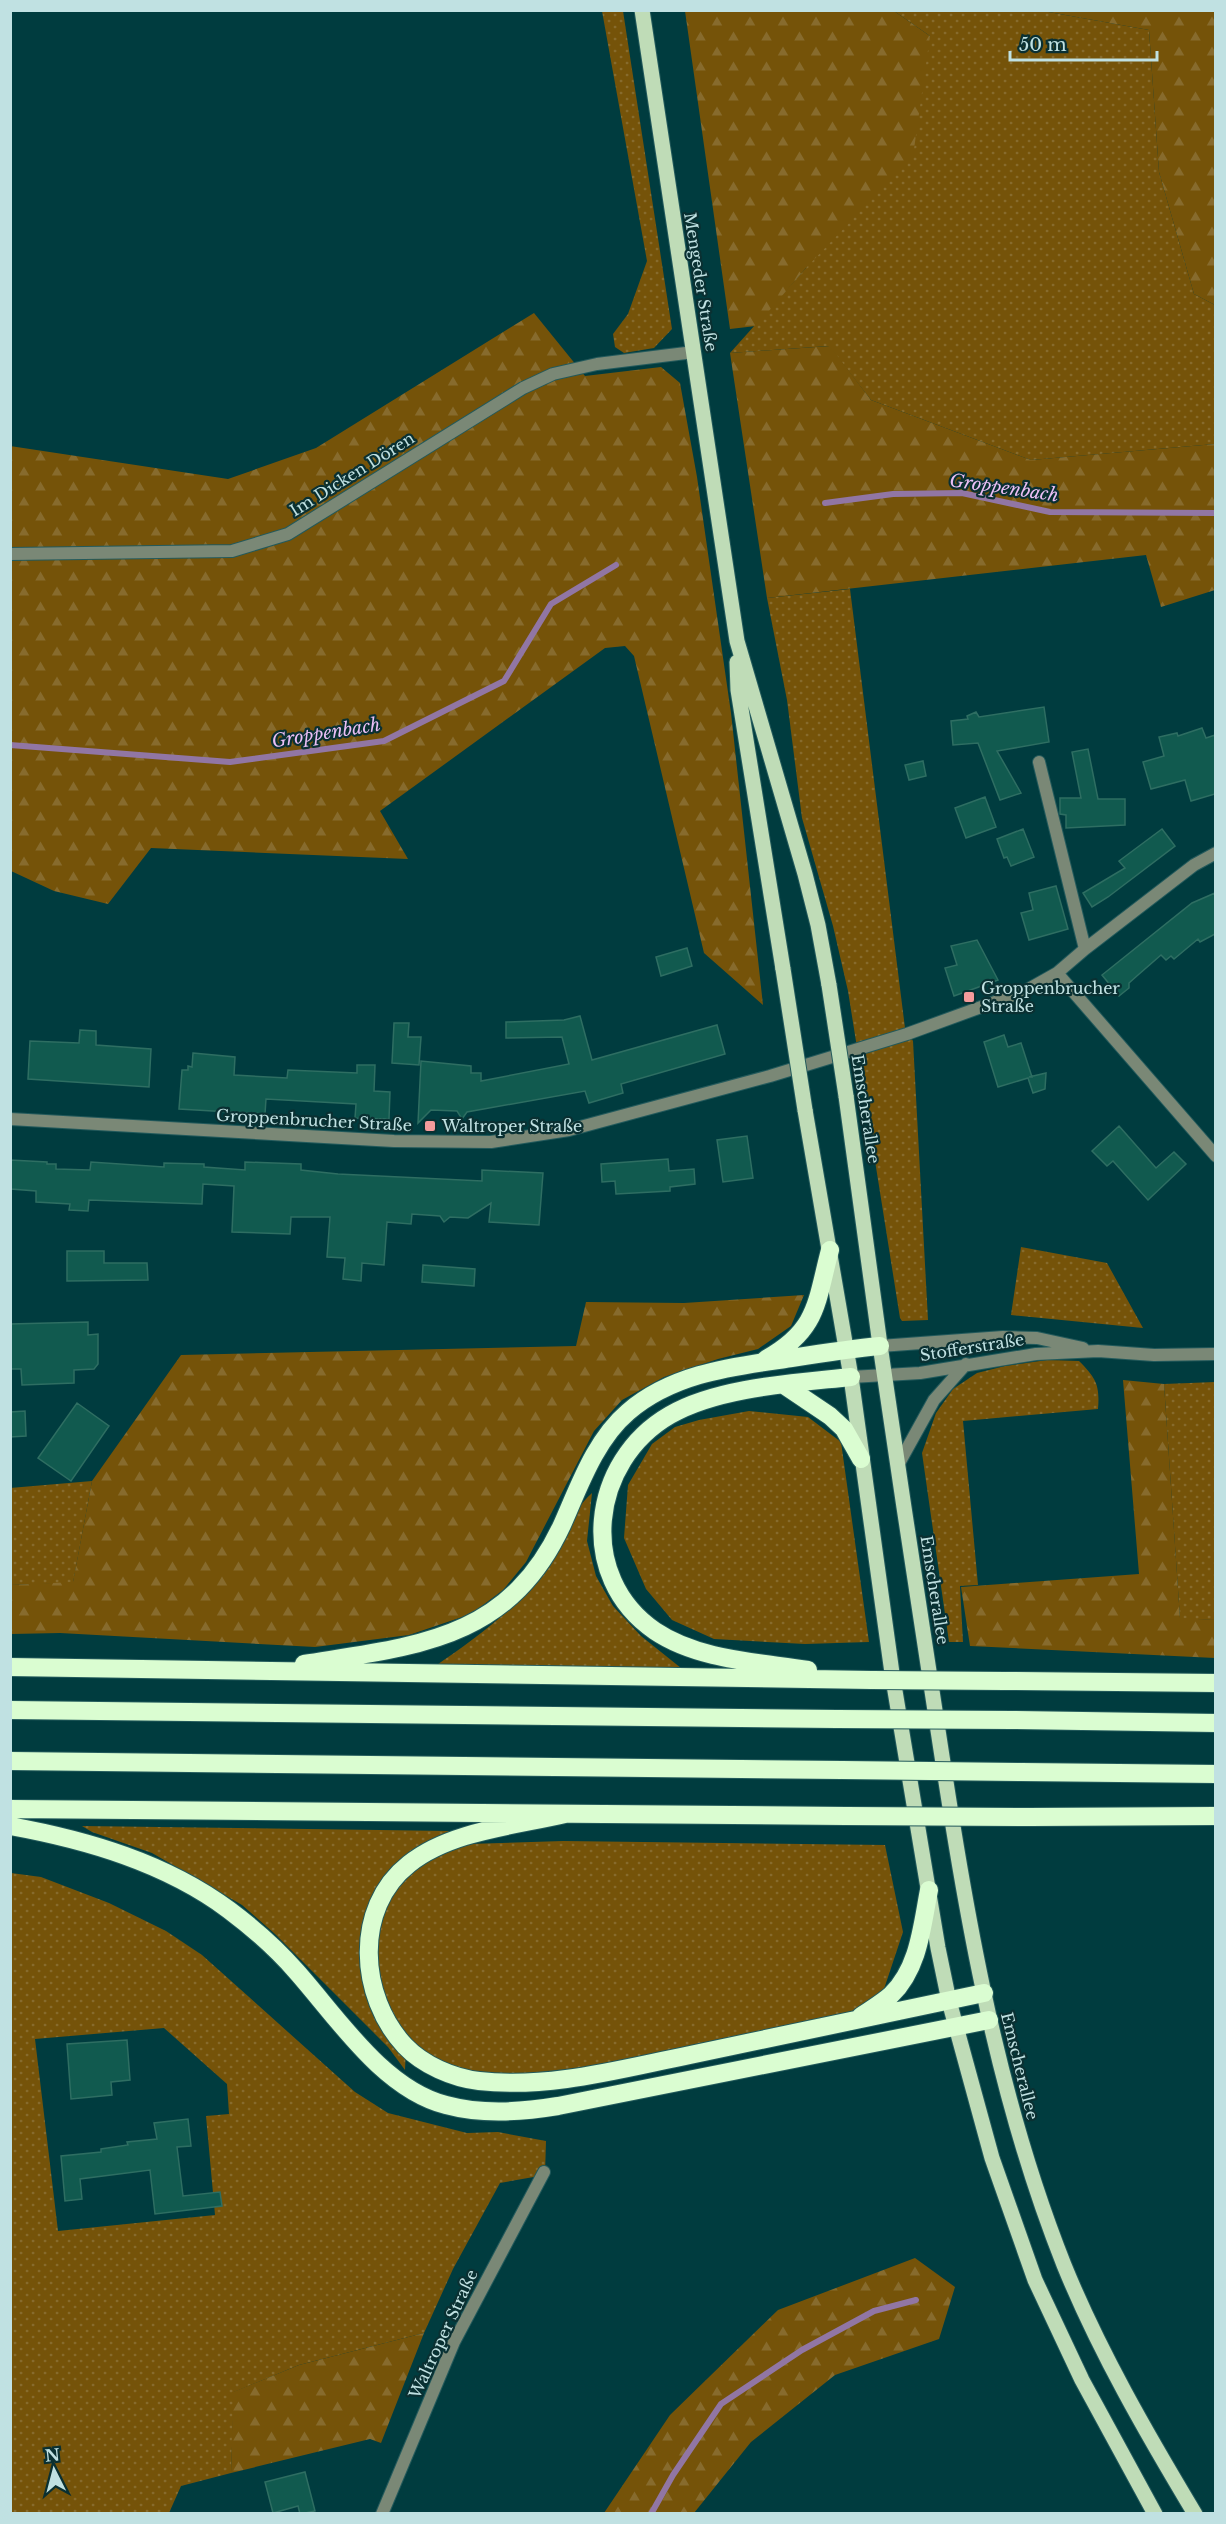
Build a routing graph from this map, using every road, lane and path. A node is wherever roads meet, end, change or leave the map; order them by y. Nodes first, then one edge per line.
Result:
1 (642, 10) edge
2 (694, 352) junction
3 (10, 554) edge
4 (724, 559) joint
5 (737, 641) junction
6 (1039, 762) dead end
7 (1215, 853) edge
8 (1085, 948) junction
9 (1057, 973) junction
10 (10, 1119) edge
11 (1215, 1156) edge
12 (830, 1250) junction
13 (880, 1346) junction
14 (846, 1350) junction
15 (1098, 1351) junction
16 (1215, 1354) edge
17 (759, 1363) junction
18 (966, 1364) junction
19 (884, 1374) junction
20 (851, 1377) junction
21 (784, 1385) junction
22 (861, 1459) junction
23 (898, 1465) junction
24 (10, 1667) edge
25 (252, 1672) junction
26 (832, 1676) junction
27 (1215, 1683) edge
28 (10, 1710) edge
29 (1215, 1723) edge
30 (10, 1761) edge
31 (1215, 1774) edge
32 (10, 1809) edge
33 (565, 1814) junction
34 (1215, 1816) edge
35 (10, 1826) edge
36 (929, 1890) junction
37 (984, 1993) junction
38 (949, 2001) junction
39 (989, 2020) junction
40 (853, 2022) junction
41 (956, 2026) junction
42 (544, 2172) dead end
43 (382, 2514) edge
44 (1155, 2514) edge
45 (1195, 2514) edge

1 - 2 main road, Mengeder Straße
2 - 3 street, Im Dicken Dören
2 - 4 main road, Mengeder Straße
4 - 5 main road, Emscherallee
5 - 12 main road, Emscherallee, bridge
5 - 13 main road, Emscherallee, bridge
6 - 8 street
7 - 8 street, Groppenbrucher Straße
8 - 9 street, Groppenbrucher Straße
9 - 10 street, Groppenbrucher Straße
9 - 11 street
12 - 14 main road, Emscherallee
12 - 17 highway
13 - 14 highway
13 - 15 street, Stofferstraße
13 - 19 main road, Emscherallee
14 - 17 highway
14 - 20 main road, Emscherallee
15 - 16 street, Stofferstraße
15 - 18 street, Stofferstraße
17 - 25 highway
18 - 19 street, Stofferstraße
18 - 23 street
19 - 20 street, Stofferstraße
19 - 23 main road, Emscherallee
20 - 21 highway
20 - 22 main road, Emscherallee
21 - 22 highway
21 - 26 highway
22 - 36 main road, Emscherallee
23 - 37 main road, Emscherallee
24 - 25 highway
25 - 26 highway
26 - 27 highway, bridge
28 - 29 highway, bridge
30 - 31 highway, bridge
32 - 33 highway
33 - 34 highway, bridge
33 - 40 highway
35 - 41 highway
36 - 38 main road, Emscherallee
36 - 40 highway
37 - 38 highway
37 - 39 main road, Emscherallee
38 - 40 highway
38 - 41 main road, Emscherallee
39 - 41 highway
39 - 45 main road, Emscherallee
41 - 44 main road, Emscherallee
42 - 43 street, Waltroper Straße

